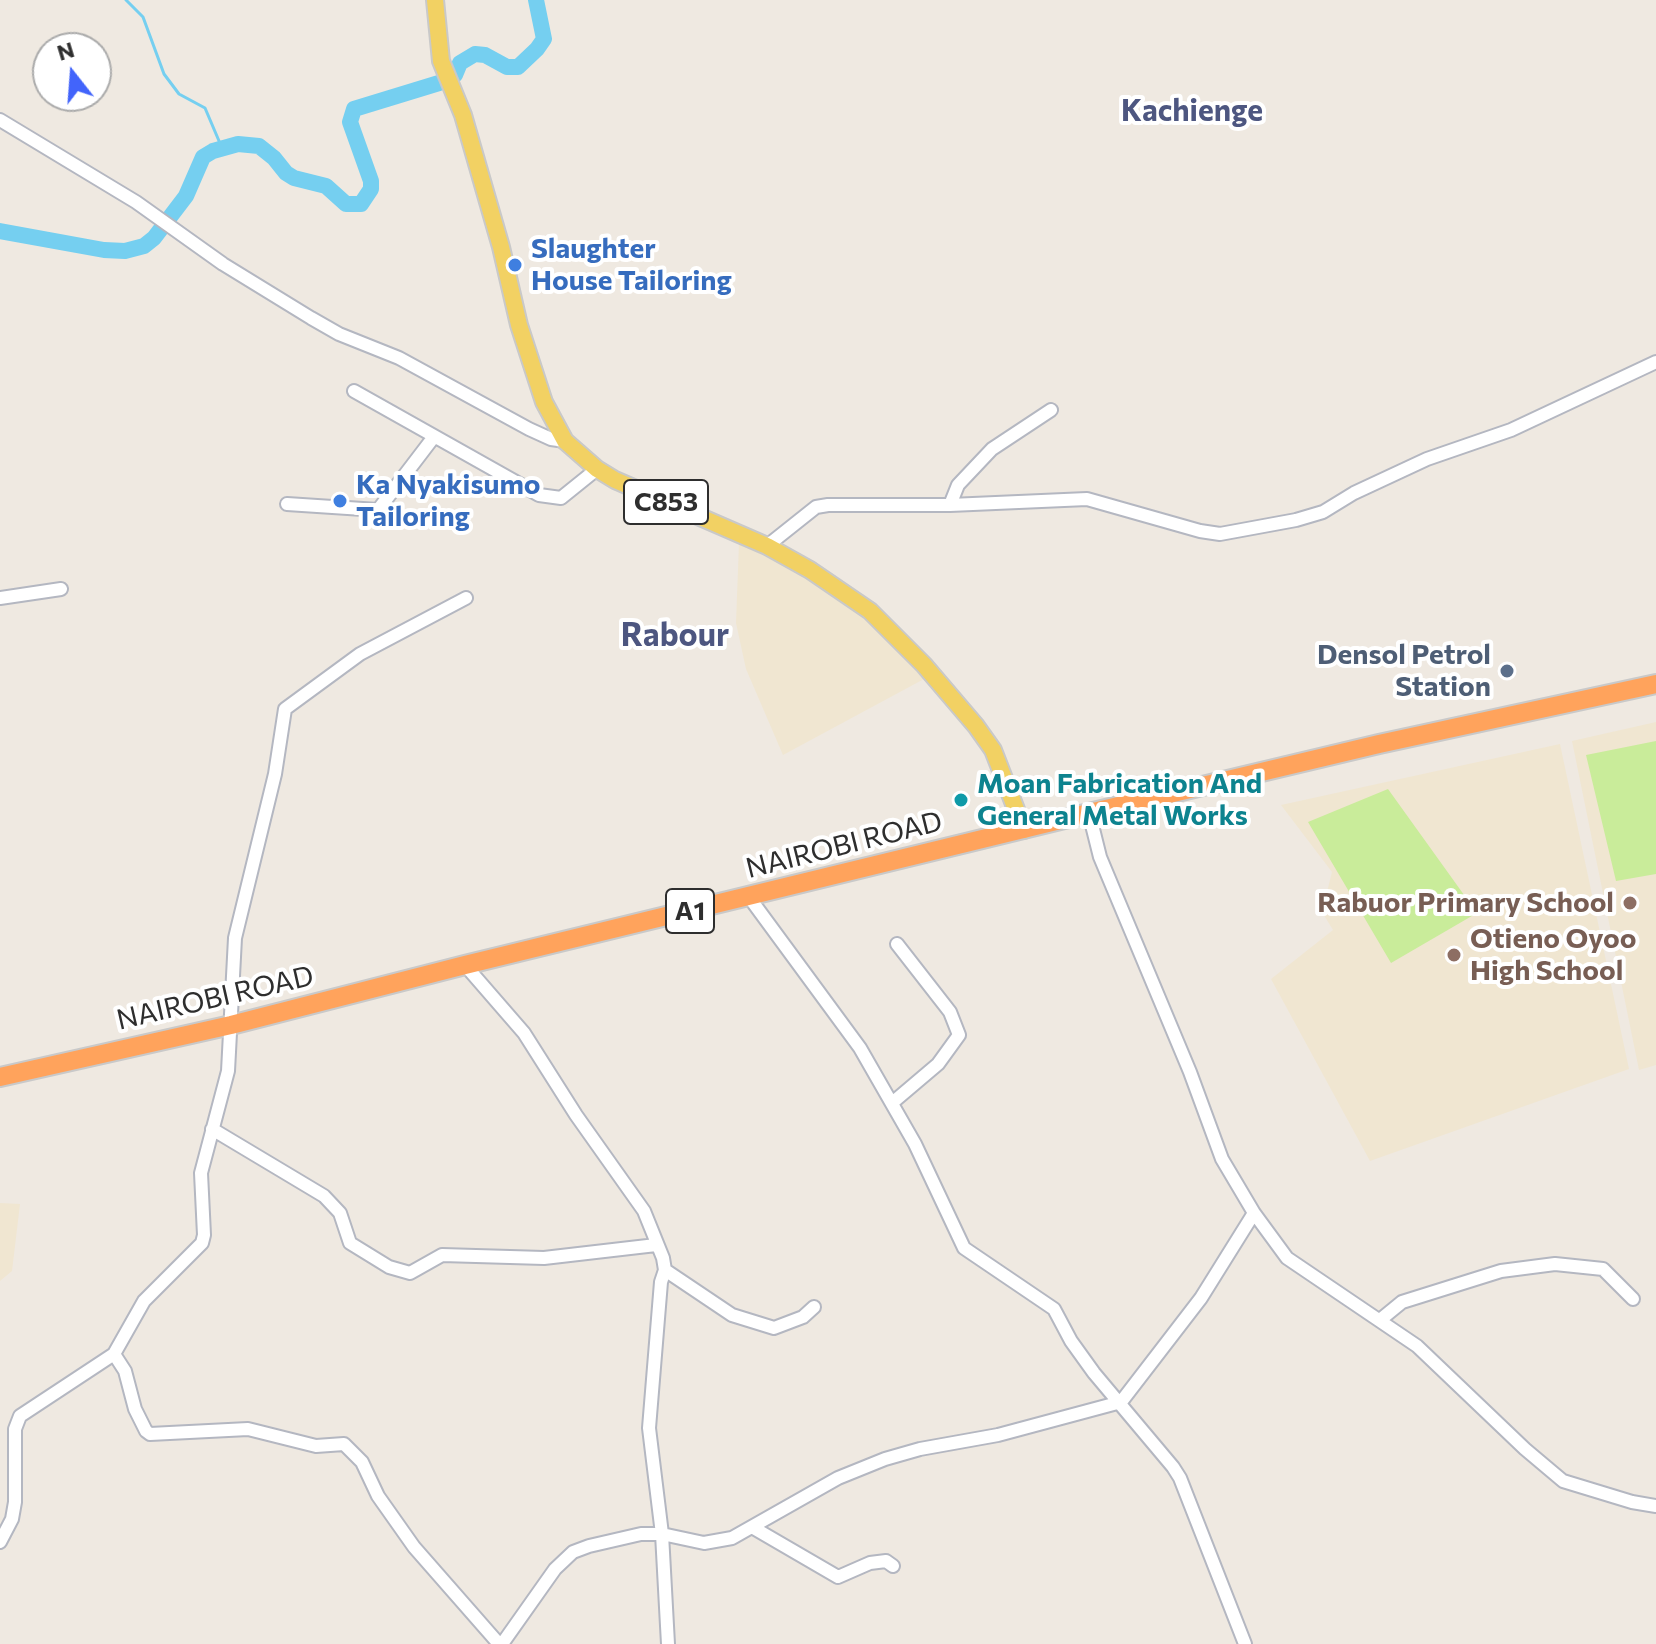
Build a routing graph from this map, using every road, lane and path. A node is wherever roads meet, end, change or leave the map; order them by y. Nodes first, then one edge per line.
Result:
1 (435, 0) edge
2 (0, 120) edge
3 (1656, 362) edge
4 (354, 391) dead end
5 (1051, 410) dead end
6 (433, 438) junction
7 (565, 441) junction
8 (597, 469) junction
9 (287, 504) dead end
10 (950, 505) junction
11 (767, 546) junction
12 (61, 589) dead end
13 (0, 598) edge
14 (466, 598) dead end
15 (1656, 684) edge
16 (1089, 813) junction
17 (1024, 830) junction
18 (749, 897) junction
19 (897, 944) dead end
20 (465, 965) junction
21 (231, 1025) junction
22 (0, 1077) edge
23 (892, 1103) junction
24 (212, 1129) junction
25 (1254, 1213) junction
26 (656, 1245) junction
27 (665, 1270) junction
28 (1633, 1299) dead end
29 (814, 1307) dead end
30 (1380, 1320) junction
31 (114, 1354) junction
32 (1121, 1402) junction
33 (1656, 1506) edge
34 (752, 1527) junction
35 (662, 1534) junction
36 (0, 1542) edge
37 (893, 1566) dead end
38 (500, 1644) edge
39 (668, 1644) edge
40 (1245, 1644) edge

1 - 7 main road, C853
2 - 7 street
3 - 10 street
4 - 6 street
5 - 10 street
6 - 8 street
6 - 9 street
7 - 8 main road, C853
8 - 11 main road, C853
10 - 11 street
11 - 17 main road, C853
12 - 13 street
14 - 21 street
15 - 16 highway, NAIROBI ROAD / A1
16 - 17 highway, NAIROBI ROAD / A1
16 - 25 street
17 - 18 highway, NAIROBI ROAD / A1
18 - 20 highway, NAIROBI ROAD / A1
18 - 23 street
19 - 23 street
20 - 21 highway, NAIROBI ROAD / A1
20 - 26 street
21 - 22 highway, NAIROBI ROAD / A1
21 - 24 street
23 - 32 street
24 - 26 street
24 - 31 street
25 - 30 street
25 - 32 street
26 - 27 street
27 - 29 street
27 - 35 street
28 - 30 street
30 - 33 street
31 - 36 street
31 - 38 street
32 - 34 street
32 - 40 street
34 - 35 street
34 - 37 street
35 - 38 street
35 - 39 street

